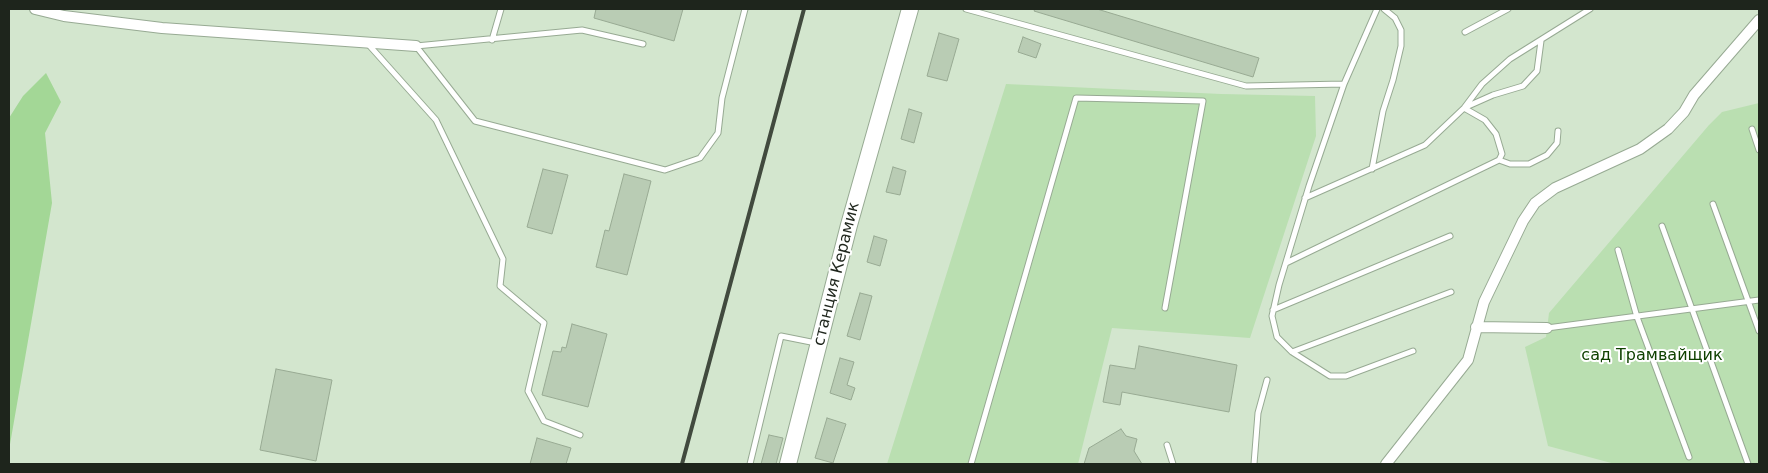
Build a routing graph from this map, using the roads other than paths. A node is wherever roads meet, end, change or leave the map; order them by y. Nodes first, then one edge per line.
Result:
1 (34, 9) edge
2 (502, 9) edge
3 (745, 9) edge
4 (910, 9) edge
5 (966, 9) edge
6 (1377, 9) edge
7 (1384, 9) edge
8 (1508, 9) edge
9 (1590, 9) edge
10 (1759, 20) edge
11 (1465, 32) dead end
12 (492, 40) junction
13 (1542, 41) junction
14 (366, 42) junction
15 (643, 44) dead end
16 (416, 46) junction
17 (1344, 84) junction
18 (1464, 108) junction
19 (1752, 129) dead end
20 (1558, 131) dead end
21 (1759, 150) edge
22 (1499, 160) junction
23 (1372, 169) junction
24 (1306, 198) junction
25 (1713, 204) dead end
26 (1662, 226) dead end
27 (1450, 236) dead end
28 (1618, 250) dead end
29 (1286, 263) junction
30 (1451, 292) dead end
31 (1759, 300) edge
32 (1749, 302) junction
33 (1165, 308) dead end
34 (1273, 310) junction
35 (1693, 310) junction
36 (1637, 317) junction
37 (1476, 327) junction
38 (1547, 328) joint
39 (1759, 331) edge
40 (819, 343) junction
41 (1413, 351) dead end
42 (1292, 352) junction
43 (1267, 380) dead end
44 (580, 435) dead end
45 (1167, 445) dead end
46 (1689, 457) dead end
47 (789, 459) edge
48 (750, 464) edge
49 (971, 464) edge
50 (1173, 464) edge
51 (1254, 464) edge
52 (1386, 464) edge
53 (1748, 464) edge

1 - 14 street
2 - 12 lane
3 - 16 lane
4 - 40 main road, станция Керамик
5 - 17 lane
6 - 17 lane
7 - 23 lane
8 - 11 lane
9 - 13 lane
10 - 37 street
12 - 15 lane
12 - 16 lane
13 - 18 lane
13 - 18 lane
14 - 16 street
14 - 44 lane
17 - 24 lane
18 - 22 lane
18 - 23 lane
19 - 21 lane
20 - 22 lane
22 - 29 lane
23 - 24 lane
24 - 29 lane
25 - 32 lane
26 - 35 lane
27 - 34 lane
28 - 36 lane
29 - 34 lane
30 - 42 lane
31 - 32 lane
32 - 35 lane
32 - 39 lane
33 - 49 lane
34 - 42 lane
35 - 36 lane
35 - 53 lane
36 - 38 lane
36 - 46 lane
37 - 38 street
37 - 52 street
40 - 47 main road, станция Керамик
40 - 48 lane
41 - 42 lane
43 - 51 lane
45 - 50 lane

